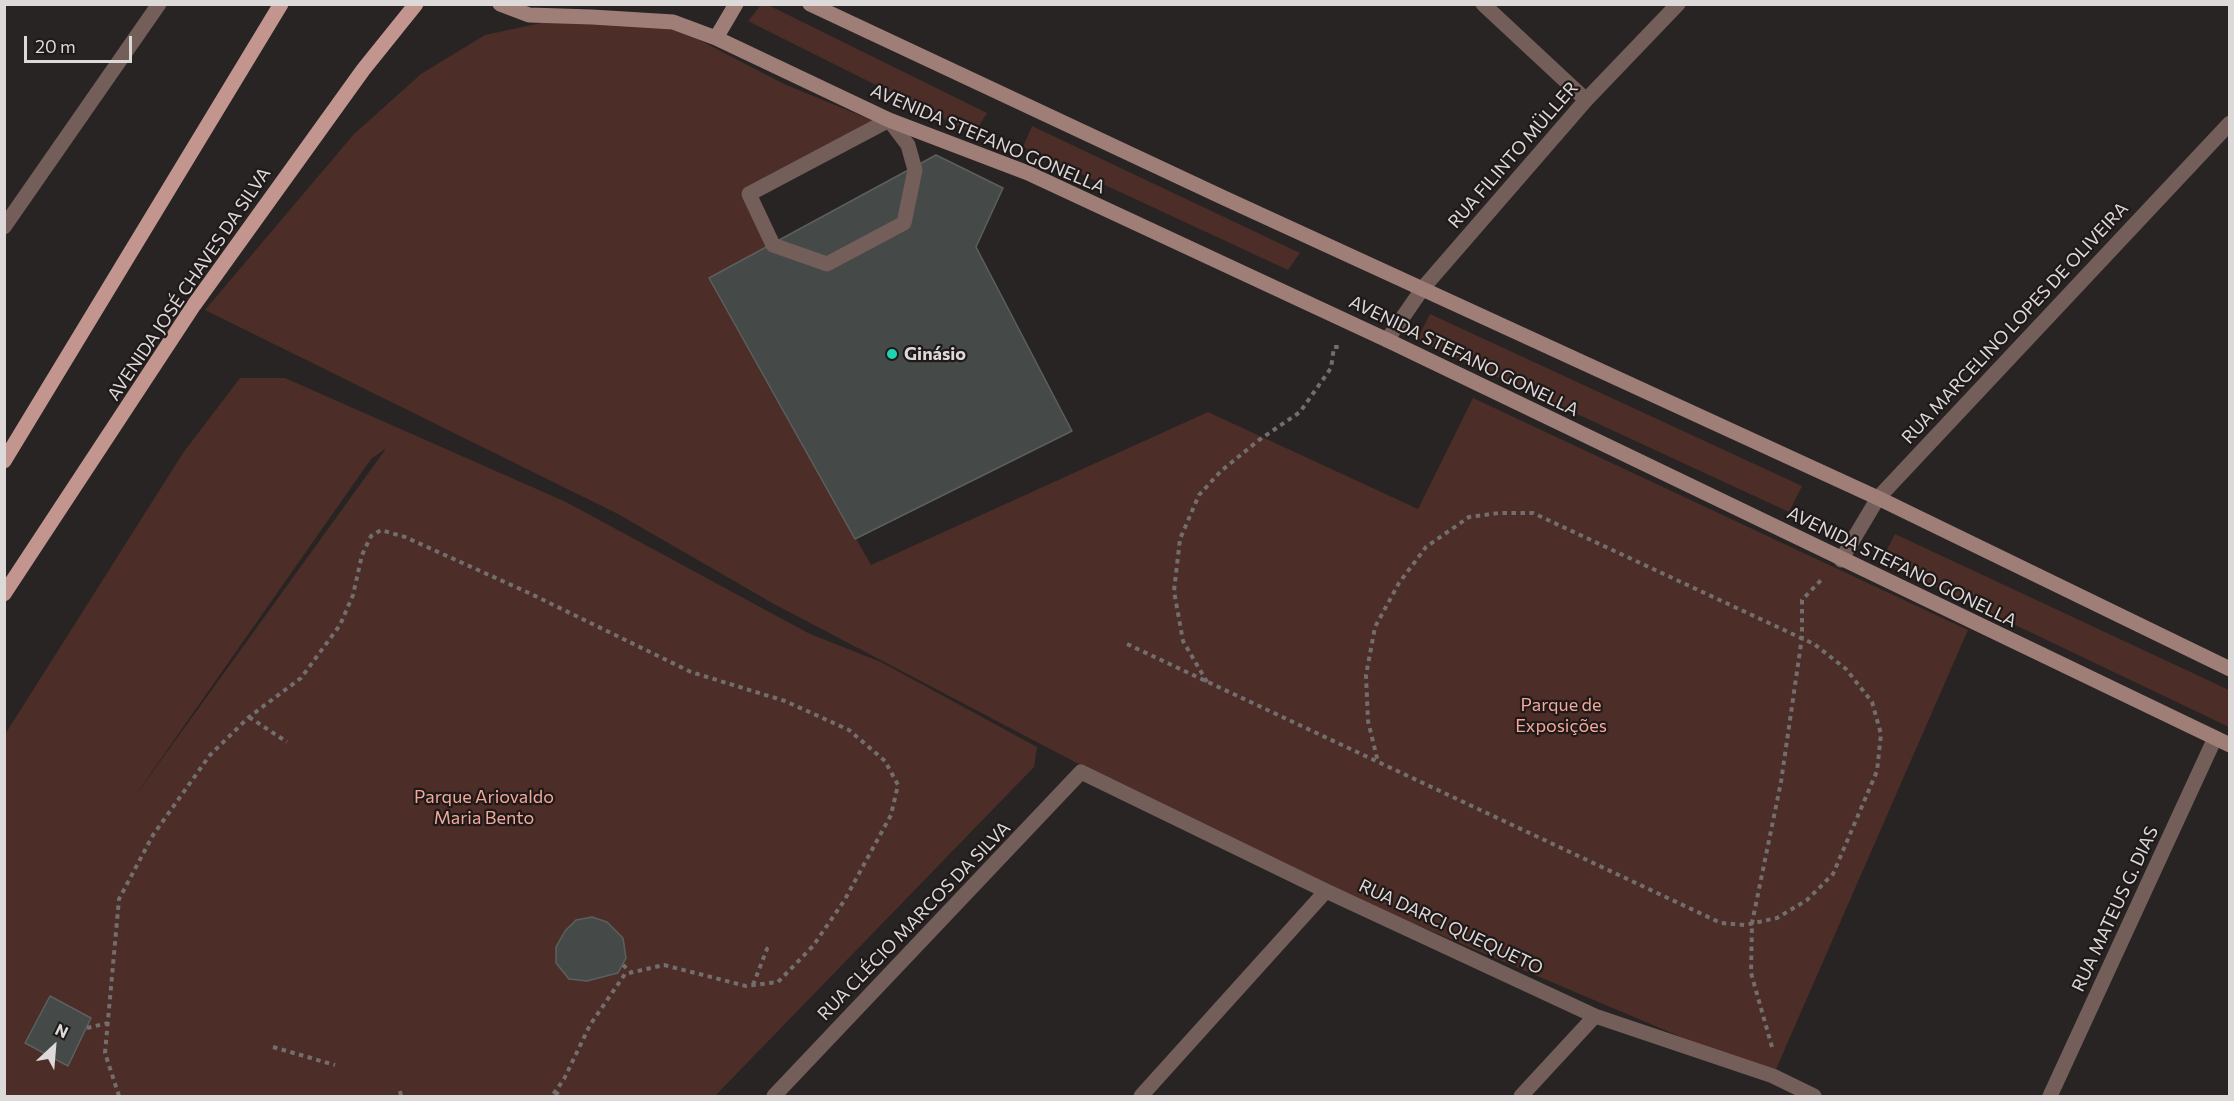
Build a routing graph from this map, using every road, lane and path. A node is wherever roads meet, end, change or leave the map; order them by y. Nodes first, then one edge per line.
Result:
1 (159, 4) edge
2 (281, 4) edge
3 (416, 4) edge
4 (500, 4) edge
5 (736, 4) edge
6 (810, 4) edge
7 (1483, 4) edge
8 (1678, 4) edge
9 (716, 38) junction
10 (1586, 100) junction
11 (889, 120) junction
12 (2229, 123) edge
13 (4, 227) edge
14 (1423, 288) junction
15 (1387, 340) junction
16 (4, 461) edge
17 (1878, 498) junction
18 (1841, 560) junction
19 (4, 594) edge
20 (1802, 637) junction
21 (1127, 644) dead end
22 (2229, 669) edge
23 (1207, 682) junction
24 (249, 717) junction
25 (2215, 738) junction
26 (287, 742) dead end
27 (2229, 745) edge
28 (1378, 762) junction
29 (1081, 772) joint
30 (1326, 891) junction
31 (1752, 923) junction
32 (763, 946) dead end
33 (623, 964) dead end
34 (632, 972) junction
35 (752, 986) junction
36 (1595, 1016) junction
37 (108, 1023) junction
38 (87, 1028) dead end
39 (273, 1047) dead end
40 (335, 1065) dead end
41 (1781, 1080) junction
42 (555, 1092) junction
43 (119, 1096) edge
44 (552, 1096) edge
45 (561, 1096) edge
46 (774, 1096) edge
47 (1141, 1096) edge
48 (1521, 1096) edge
49 (1814, 1096) edge
50 (2050, 1096) edge

1 - 13 street
2 - 16 main road
3 - 19 main road, AVENIDA JOSÉ CHAVES DA SILVA
4 - 9 street, AVENIDA STEFANO GONELLA
5 - 9 street
6 - 14 street
7 - 10 street
8 - 10 street, RUA FILINTO MÜLLER
9 - 11 street, AVENIDA STEFANO GONELLA
10 - 14 street, RUA FILINTO MÜLLER
11 - 11 street
11 - 15 street, AVENIDA STEFANO GONELLA
12 - 17 street, RUA MARCELINO LOPES DE OLIVEIRA
14 - 15 street, RUA FILINTO MÜLLER
14 - 17 street
15 - 18 street, AVENIDA STEFANO GONELLA
15 - 23 path
17 - 18 street, RUA MARCELINO LOPES DE OLIVEIRA
17 - 22 street
18 - 20 path
18 - 25 street, AVENIDA STEFANO GONELLA
20 - 28 path
20 - 31 path
20 - 31 path
21 - 23 path
23 - 28 path
24 - 26 path
24 - 35 path
24 - 37 path
25 - 27 street, AVENIDA STEFANO GONELLA
25 - 50 street, RUA MATEUS G. DIAS
28 - 31 path
29 - 30 street, RUA DARCI QUEQUETO
29 - 46 street, RUA CLÉCIO MARCOS DA SILVA
30 - 36 street, RUA DARCI QUEQUETO
30 - 47 street
31 - 41 path
32 - 35 path
33 - 34 path
34 - 35 path
34 - 42 path
36 - 41 street, RUA DARCI QUEQUETO
36 - 48 street
37 - 38 path
37 - 43 path
39 - 40 path
41 - 49 street, RUA DARCI QUEQUETO
42 - 44 path
42 - 45 path

